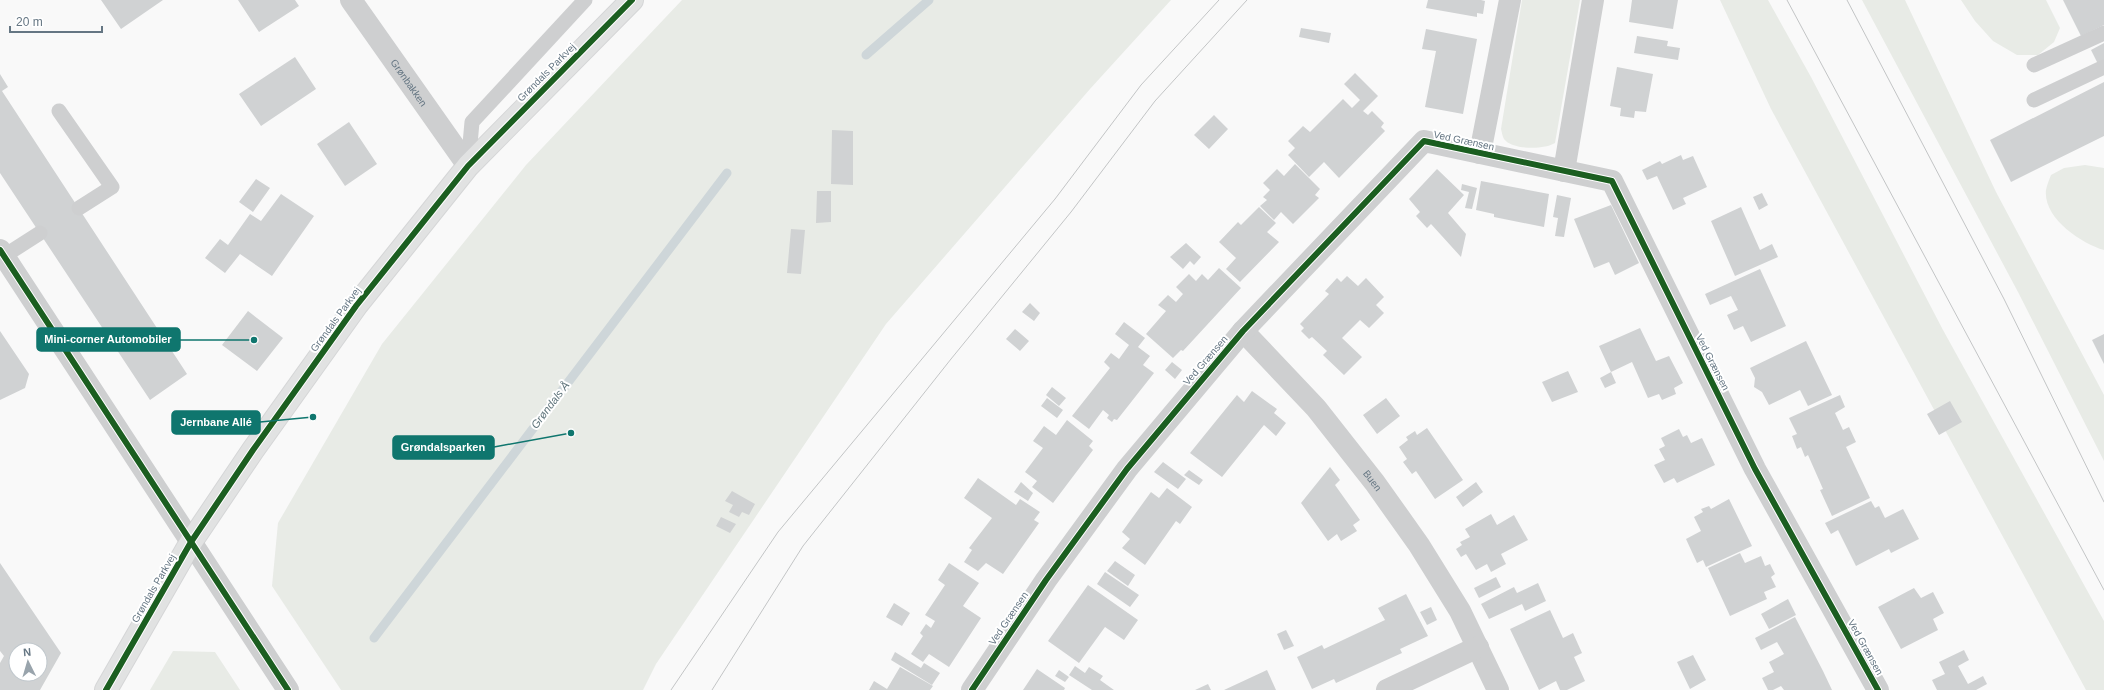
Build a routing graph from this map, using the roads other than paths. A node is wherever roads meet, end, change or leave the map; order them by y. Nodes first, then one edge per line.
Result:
1 (351, 0) edge
2 (586, 0) edge
3 (632, 0) edge
4 (1510, 0) edge
5 (1593, 0) edge
6 (2104, 33) edge
7 (2034, 65) dead end
8 (2104, 67) edge
9 (2034, 100) dead end
10 (59, 111) dead end
11 (1480, 153) junction
12 (468, 166) junction
13 (1564, 171) junction
14 (79, 208) dead end
15 (40, 233) dead end
16 (2, 253) edge
17 (1243, 331) junction
18 (191, 542) junction
19 (1478, 647) junction
20 (106, 690) edge
21 (288, 690) edge
22 (972, 690) edge
23 (1387, 690) edge
24 (1498, 690) edge
25 (1878, 690) edge

1 - 12 street, Grønbakken
2 - 12 lane, Grøndals Parkvej
3 - 12 main road, Grøndals Parkvej
4 - 11 street, Ved Grænsen
5 - 13 street
6 - 7 lane
8 - 9 lane
10 - 14 lane
11 - 13 street, Ved Grænsen
11 - 17 street, Ved Grænsen
12 - 18 main road, Grøndals Parkvej
13 - 25 street, Ved Grænsen
15 - 16 lane
16 - 18 street
17 - 19 street, Buen
17 - 22 street, Ved Grænsen
18 - 20 main road, Grøndals Parkvej
18 - 21 street
19 - 23 street
19 - 24 street, Buen

